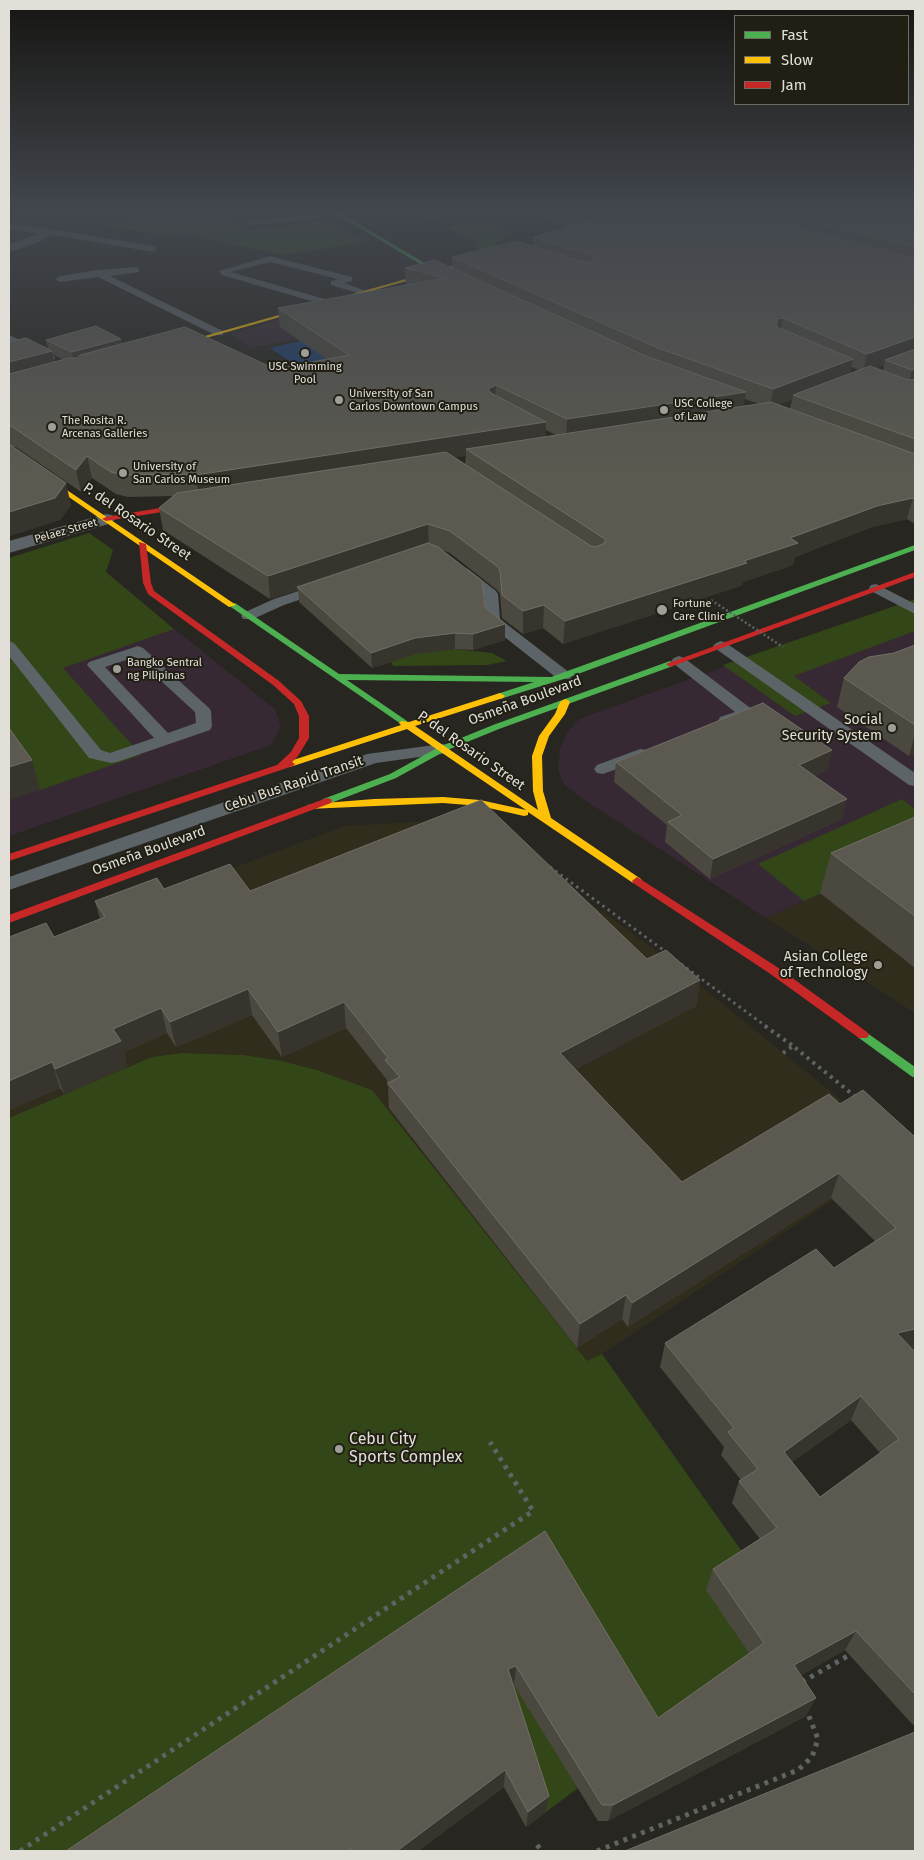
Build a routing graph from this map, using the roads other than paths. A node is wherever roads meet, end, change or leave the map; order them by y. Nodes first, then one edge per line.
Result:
1 (146, 297) edge
2 (309, 297) edge
3 (345, 297) edge
4 (325, 302) junction
5 (219, 332) junction
6 (9, 339) edge
7 (153, 351) edge
8 (59, 364) edge
9 (9, 453) edge
10 (205, 503) edge
11 (106, 519) junction
12 (142, 544) junction
13 (9, 547) edge
14 (915, 547) edge
15 (452, 564) edge
16 (915, 574) edge
17 (334, 583) edge
18 (876, 588) junction
19 (915, 610) edge
20 (248, 616) junction
21 (9, 646) edge
22 (721, 646) junction
23 (679, 661) junction
24 (337, 677) junction
25 (557, 678) junction
26 (565, 702) junction
27 (407, 725) junction
28 (711, 727) edge
29 (165, 740) junction
30 (657, 748) edge
31 (442, 749) junction
32 (281, 766) junction
33 (603, 769) dead end
34 (915, 781) edge
35 (312, 806) junction
36 (543, 819) junction
37 (9, 858) edge
38 (9, 884) edge
39 (9, 919) edge
40 (915, 1073) edge

1 - 5 lane
2 - 4 lane
3 - 4 main road
4 - 5 main road
5 - 7 main road
6 - 8 street
9 - 11 main road, P. del Rosario Street
10 - 11 main road, Pelaez Street
11 - 12 main road, P. del Rosario Street
11 - 13 street, Pelaez Street
12 - 20 main road, P. del Rosario Street
12 - 32 main road
14 - 25 main road, Osmeña Boulevard
15 - 25 lane
16 - 18 main road, Osmeña Boulevard
17 - 20 lane
18 - 19 lane
18 - 22 main road, Osmeña Boulevard
20 - 24 main road, P. del Rosario Street
21 - 29 lane
22 - 23 main road, Osmeña Boulevard
22 - 34 lane
23 - 26 main road, Osmeña Boulevard
23 - 28 lane
24 - 25 main road
24 - 27 main road, P. del Rosario Street
25 - 27 main road, Osmeña Boulevard
26 - 31 main road, Osmeña Boulevard
26 - 36 main road
27 - 31 main road, P. del Rosario Street
27 - 32 main road, Osmeña Boulevard
29 - 29 lane
30 - 33 lane
31 - 35 main road, Osmeña Boulevard
31 - 36 main road, P. del Rosario Street
31 - 38 lane, Cebu Bus Rapid Transit
32 - 37 main road, Osmeña Boulevard
35 - 36 main road
35 - 39 main road, Osmeña Boulevard
36 - 40 main road, P. del Rosario Street

